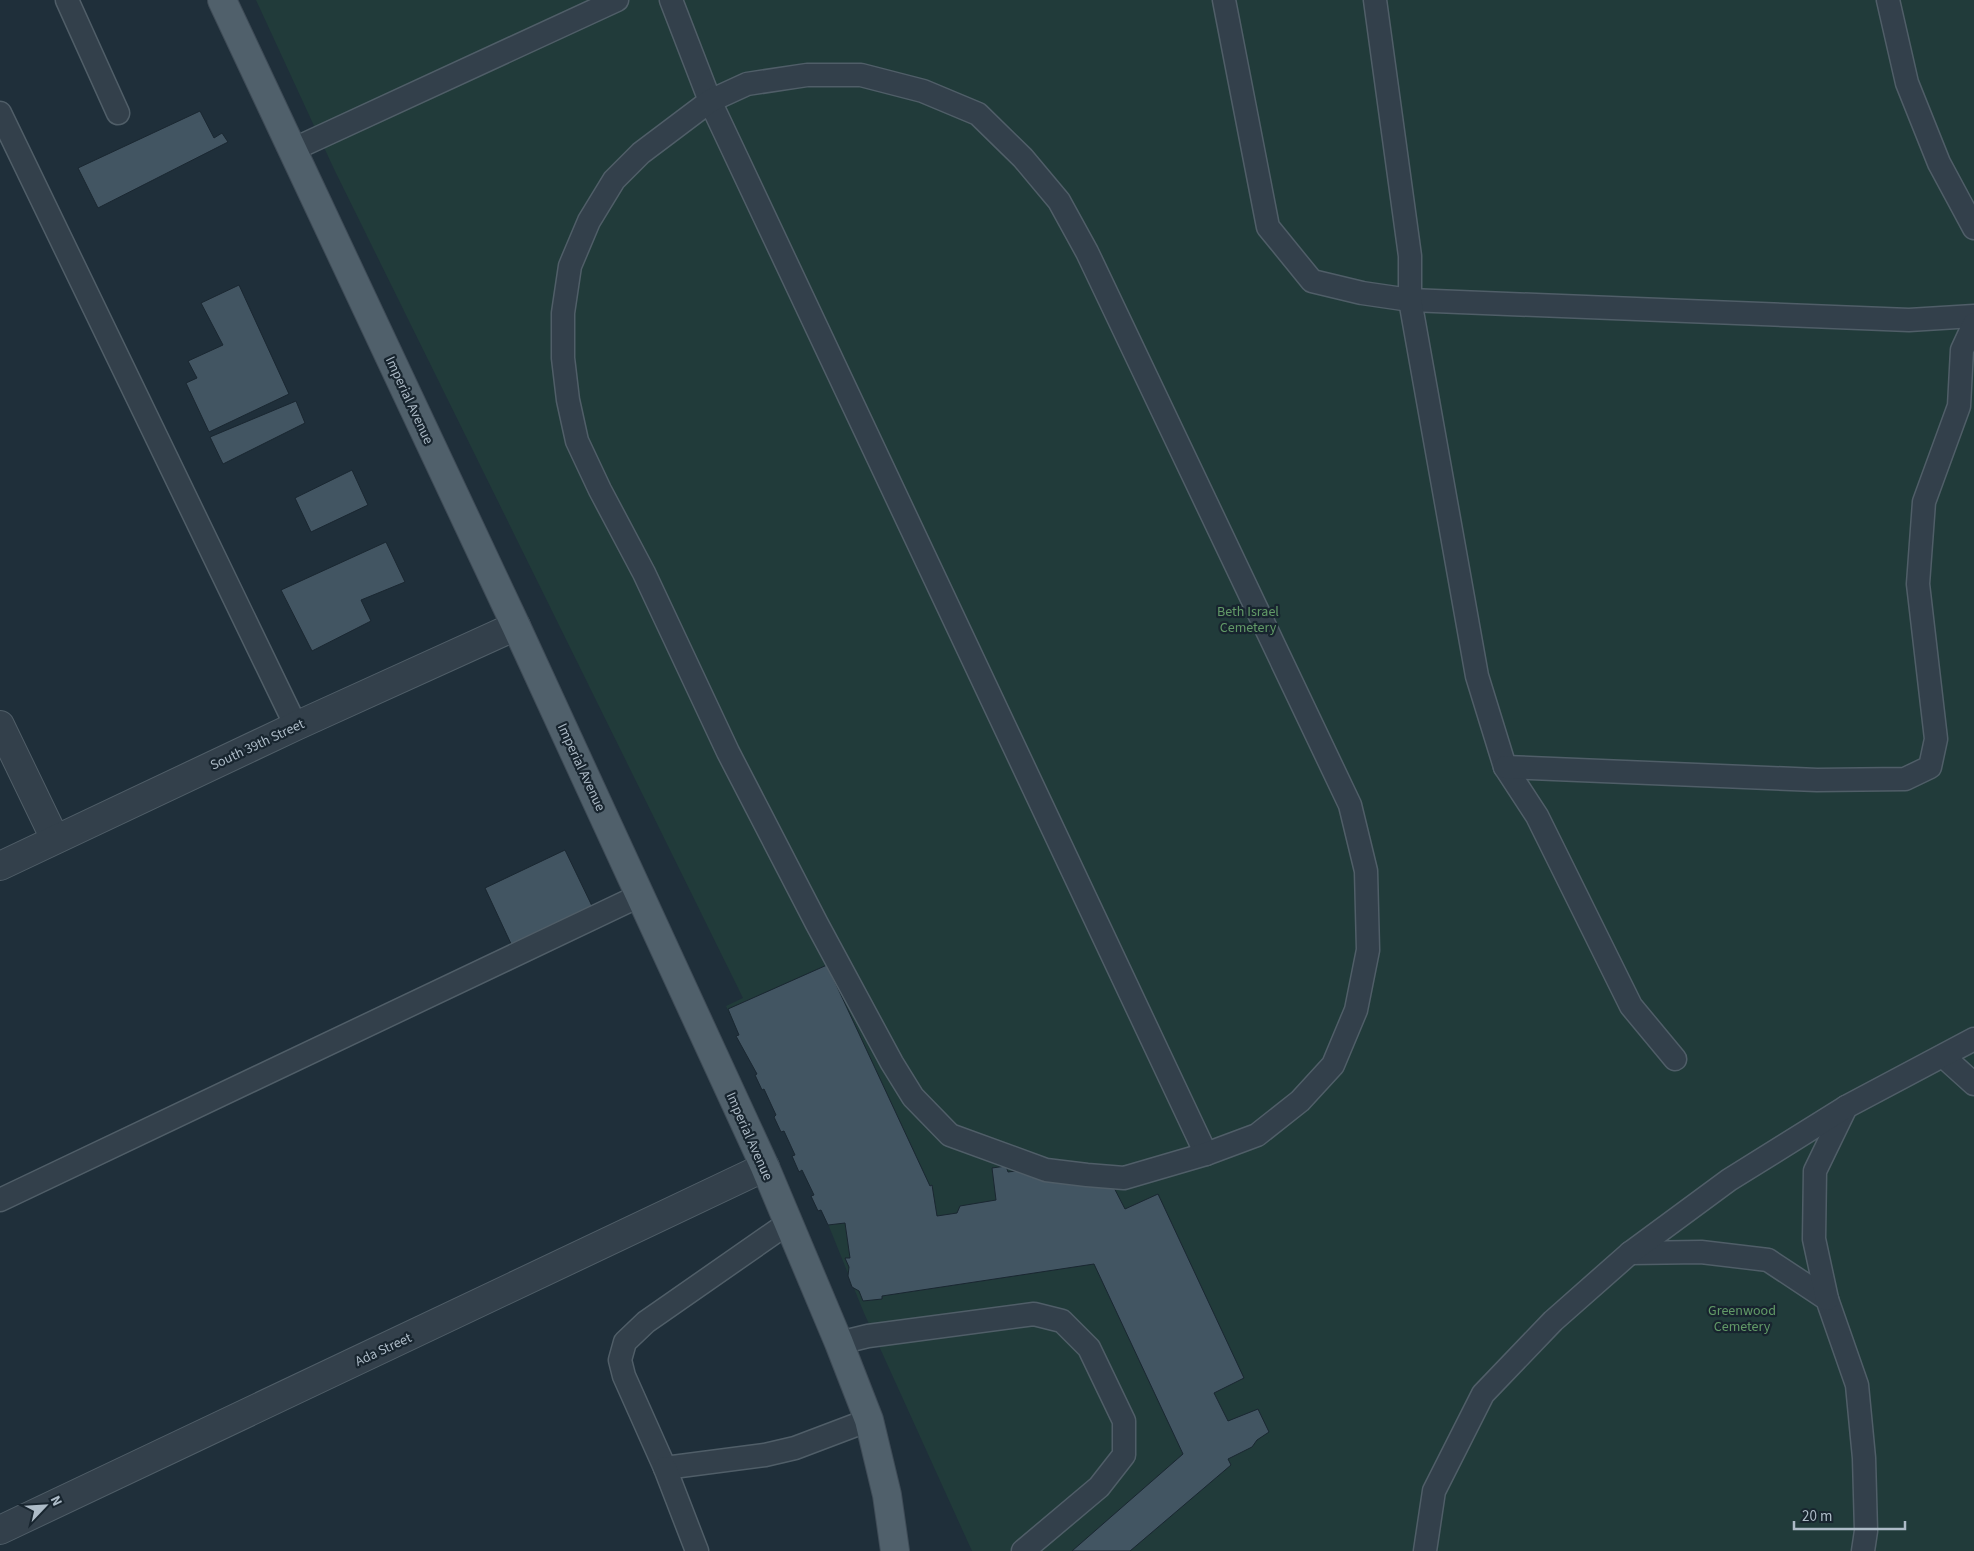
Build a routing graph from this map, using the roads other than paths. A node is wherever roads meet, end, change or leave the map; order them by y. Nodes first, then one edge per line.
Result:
1 (67, 0) edge
2 (222, 0) edge
3 (617, 0) edge
4 (671, 0) edge
5 (1224, 0) edge
6 (1375, 0) edge
7 (1888, 0) edge
8 (710, 101) junction
9 (0, 113) edge
10 (118, 113) dead end
11 (292, 150) junction
12 (1974, 228) edge
13 (1410, 300) junction
14 (1974, 316) edge
15 (1974, 324) edge
16 (516, 626) junction
17 (0, 725) edge
18 (296, 726) junction
19 (1505, 767) junction
20 (55, 839) junction
21 (0, 866) edge
22 (641, 895) junction
23 (1974, 1039) edge
24 (1944, 1057) junction
25 (1675, 1060) dead end
26 (1974, 1084) edge
27 (1846, 1107) junction
28 (1206, 1154) junction
29 (764, 1167) junction
30 (0, 1200) edge
31 (788, 1223) junction
32 (1630, 1253) junction
33 (1827, 1299) junction
34 (840, 1343) junction
35 (869, 1420) junction
36 (665, 1468) junction
37 (0, 1530) edge
38 (697, 1551) edge
39 (895, 1551) edge
40 (1023, 1551) edge
41 (1425, 1551) edge
42 (1863, 1551) edge

1 - 10 lane
2 - 11 main road, Imperial Avenue
3 - 11 lane
4 - 8 lane
5 - 13 lane
6 - 13 lane
7 - 12 lane
8 - 28 lane
8 - 28 lane
8 - 28 lane
9 - 18 lane
11 - 16 main road, Imperial Avenue
13 - 14 lane
13 - 19 lane
15 - 19 lane
16 - 18 street, South 39th Street
16 - 22 main road, Imperial Avenue
17 - 20 street
18 - 20 street, South 39th Street
19 - 25 lane
20 - 21 street, South 39th Street
22 - 29 main road, Imperial Avenue
22 - 30 lane
23 - 24 lane
24 - 26 lane
24 - 27 lane
27 - 32 lane
27 - 33 lane
29 - 31 main road, Imperial Avenue
29 - 37 street, Ada Street
31 - 34 main road, Imperial Avenue
31 - 36 lane
32 - 33 lane
32 - 41 lane
33 - 42 lane
34 - 35 main road, Imperial Avenue
34 - 40 lane
35 - 36 lane
35 - 39 main road, Imperial Avenue
36 - 38 lane

